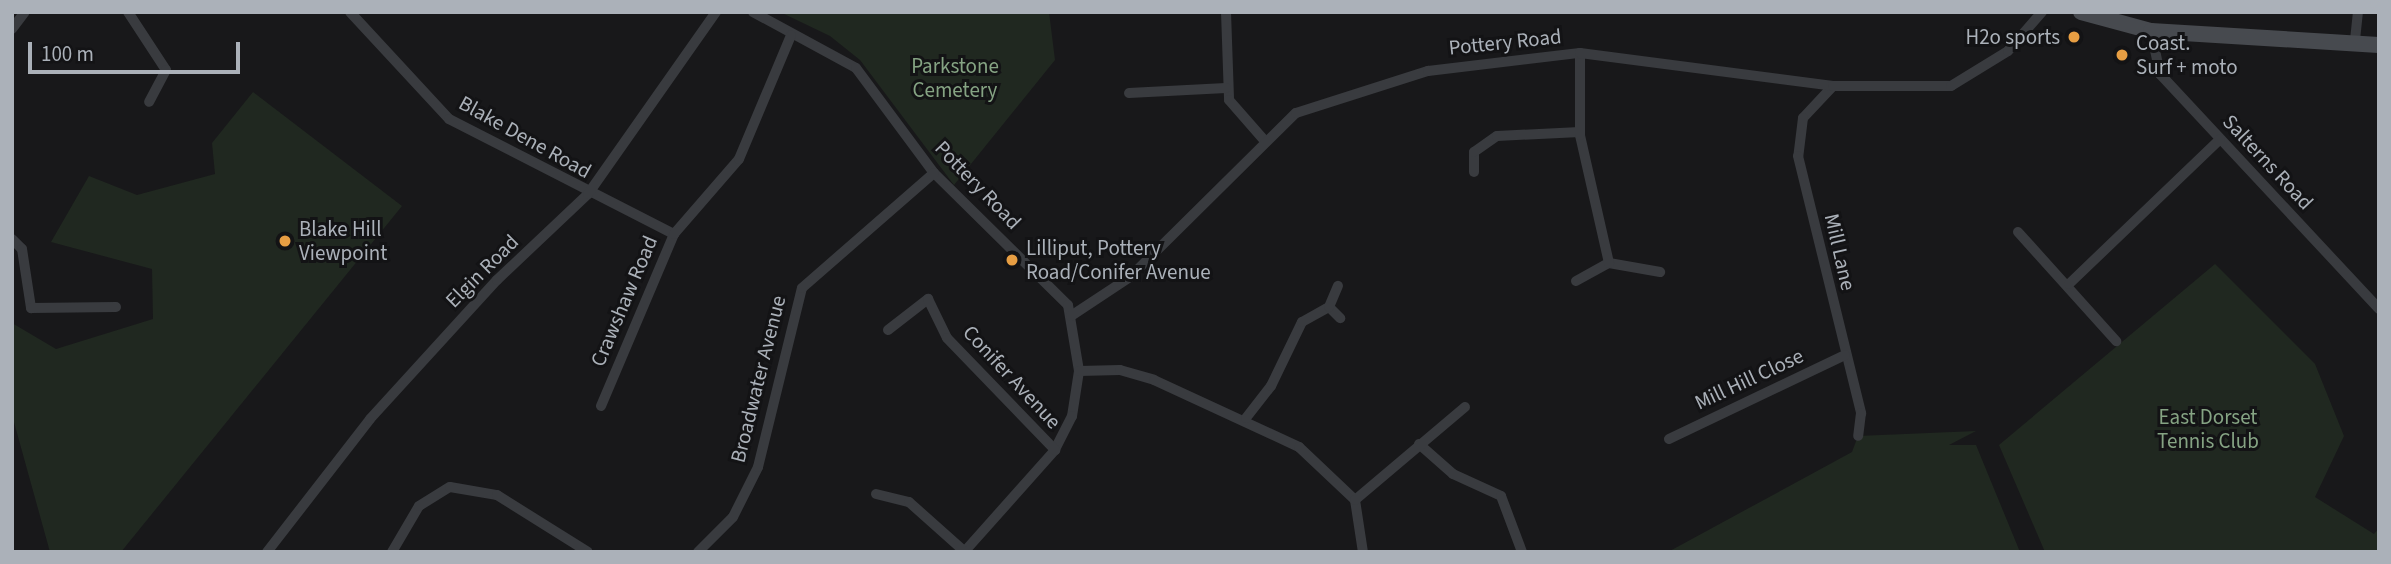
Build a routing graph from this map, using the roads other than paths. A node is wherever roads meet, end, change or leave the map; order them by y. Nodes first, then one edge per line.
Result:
1 (25, 12) edge
2 (128, 12) edge
3 (350, 12) edge
4 (716, 12) edge
5 (753, 12) edge
6 (1226, 12) edge
7 (2042, 12) edge
8 (2081, 12) edge
9 (2358, 12) edge
10 (2129, 20) edge
11 (12, 29) edge
12 (2151, 31) junction
13 (791, 35) junction
14 (2355, 40) junction
15 (2379, 45) edge
16 (1580, 53) junction
17 (1833, 86) junction
18 (1226, 88) junction
19 (1129, 93) dead end
20 (149, 102) dead end
21 (1580, 132) junction
22 (2220, 139) junction
23 (1264, 141) junction
24 (1474, 172) dead end
25 (934, 173) junction
26 (588, 194) junction
27 (2018, 232) dead end
28 (674, 234) junction
29 (12, 239) edge
30 (1609, 263) junction
31 (1660, 272) dead end
32 (1576, 281) dead end
33 (2069, 284) junction
34 (1338, 286) dead end
35 (116, 307) dead end
36 (1329, 307) junction
37 (2379, 309) edge
38 (1071, 316) junction
39 (1340, 318) dead end
40 (888, 330) dead end
41 (2116, 341) dead end
42 (1845, 355) junction
43 (1079, 371) junction
44 (601, 406) dead end
45 (1465, 407) dead end
46 (1246, 418) junction
47 (1858, 436) dead end
48 (1669, 439) dead end
49 (1419, 444) junction
50 (1055, 450) junction
51 (876, 494) dead end
52 (1355, 500) junction
53 (267, 552) edge
54 (392, 552) edge
55 (587, 552) edge
56 (698, 552) edge
57 (964, 552) edge
58 (1363, 552) edge
59 (1522, 552) edge

1 - 11 street
2 - 20 street
3 - 26 street, Blake Dene Road
4 - 26 street, Elgin Road
5 - 13 street, Pottery Road
6 - 18 street
7 - 17 street, Pottery Road
8 - 10 main road
9 - 14 street
10 - 12 main road
12 - 14 main road
12 - 22 street, Salterns Road
13 - 25 street, Pottery Road
13 - 28 street, Crawshaw Road
14 - 15 main road
16 - 17 street, Pottery Road
16 - 21 street
16 - 23 street, Pottery Road
17 - 42 street, Mill Lane
18 - 19 street
18 - 23 street
21 - 24 street
21 - 30 street
22 - 33 street
22 - 37 street, Salterns Road
23 - 38 street, Pottery Road
25 - 38 street, Pottery Road
25 - 56 street, Broadwater Avenue
26 - 28 street, Blake Dene Road
26 - 53 street, Elgin Road
27 - 33 street
28 - 44 street, Crawshaw Road
29 - 35 street
30 - 31 street
30 - 32 street
33 - 41 street
34 - 36 street
36 - 39 street
36 - 46 street
38 - 43 street, Pottery Road
40 - 50 street, Conifer Avenue
42 - 47 street, Mill Lane
42 - 48 street, Mill Hill Close
43 - 46 street
43 - 50 street, Conifer Avenue
45 - 49 street
46 - 52 street
49 - 52 street
49 - 59 street
50 - 57 street, Conifer Avenue
51 - 57 street, Conifer Avenue
52 - 58 street
54 - 55 street

